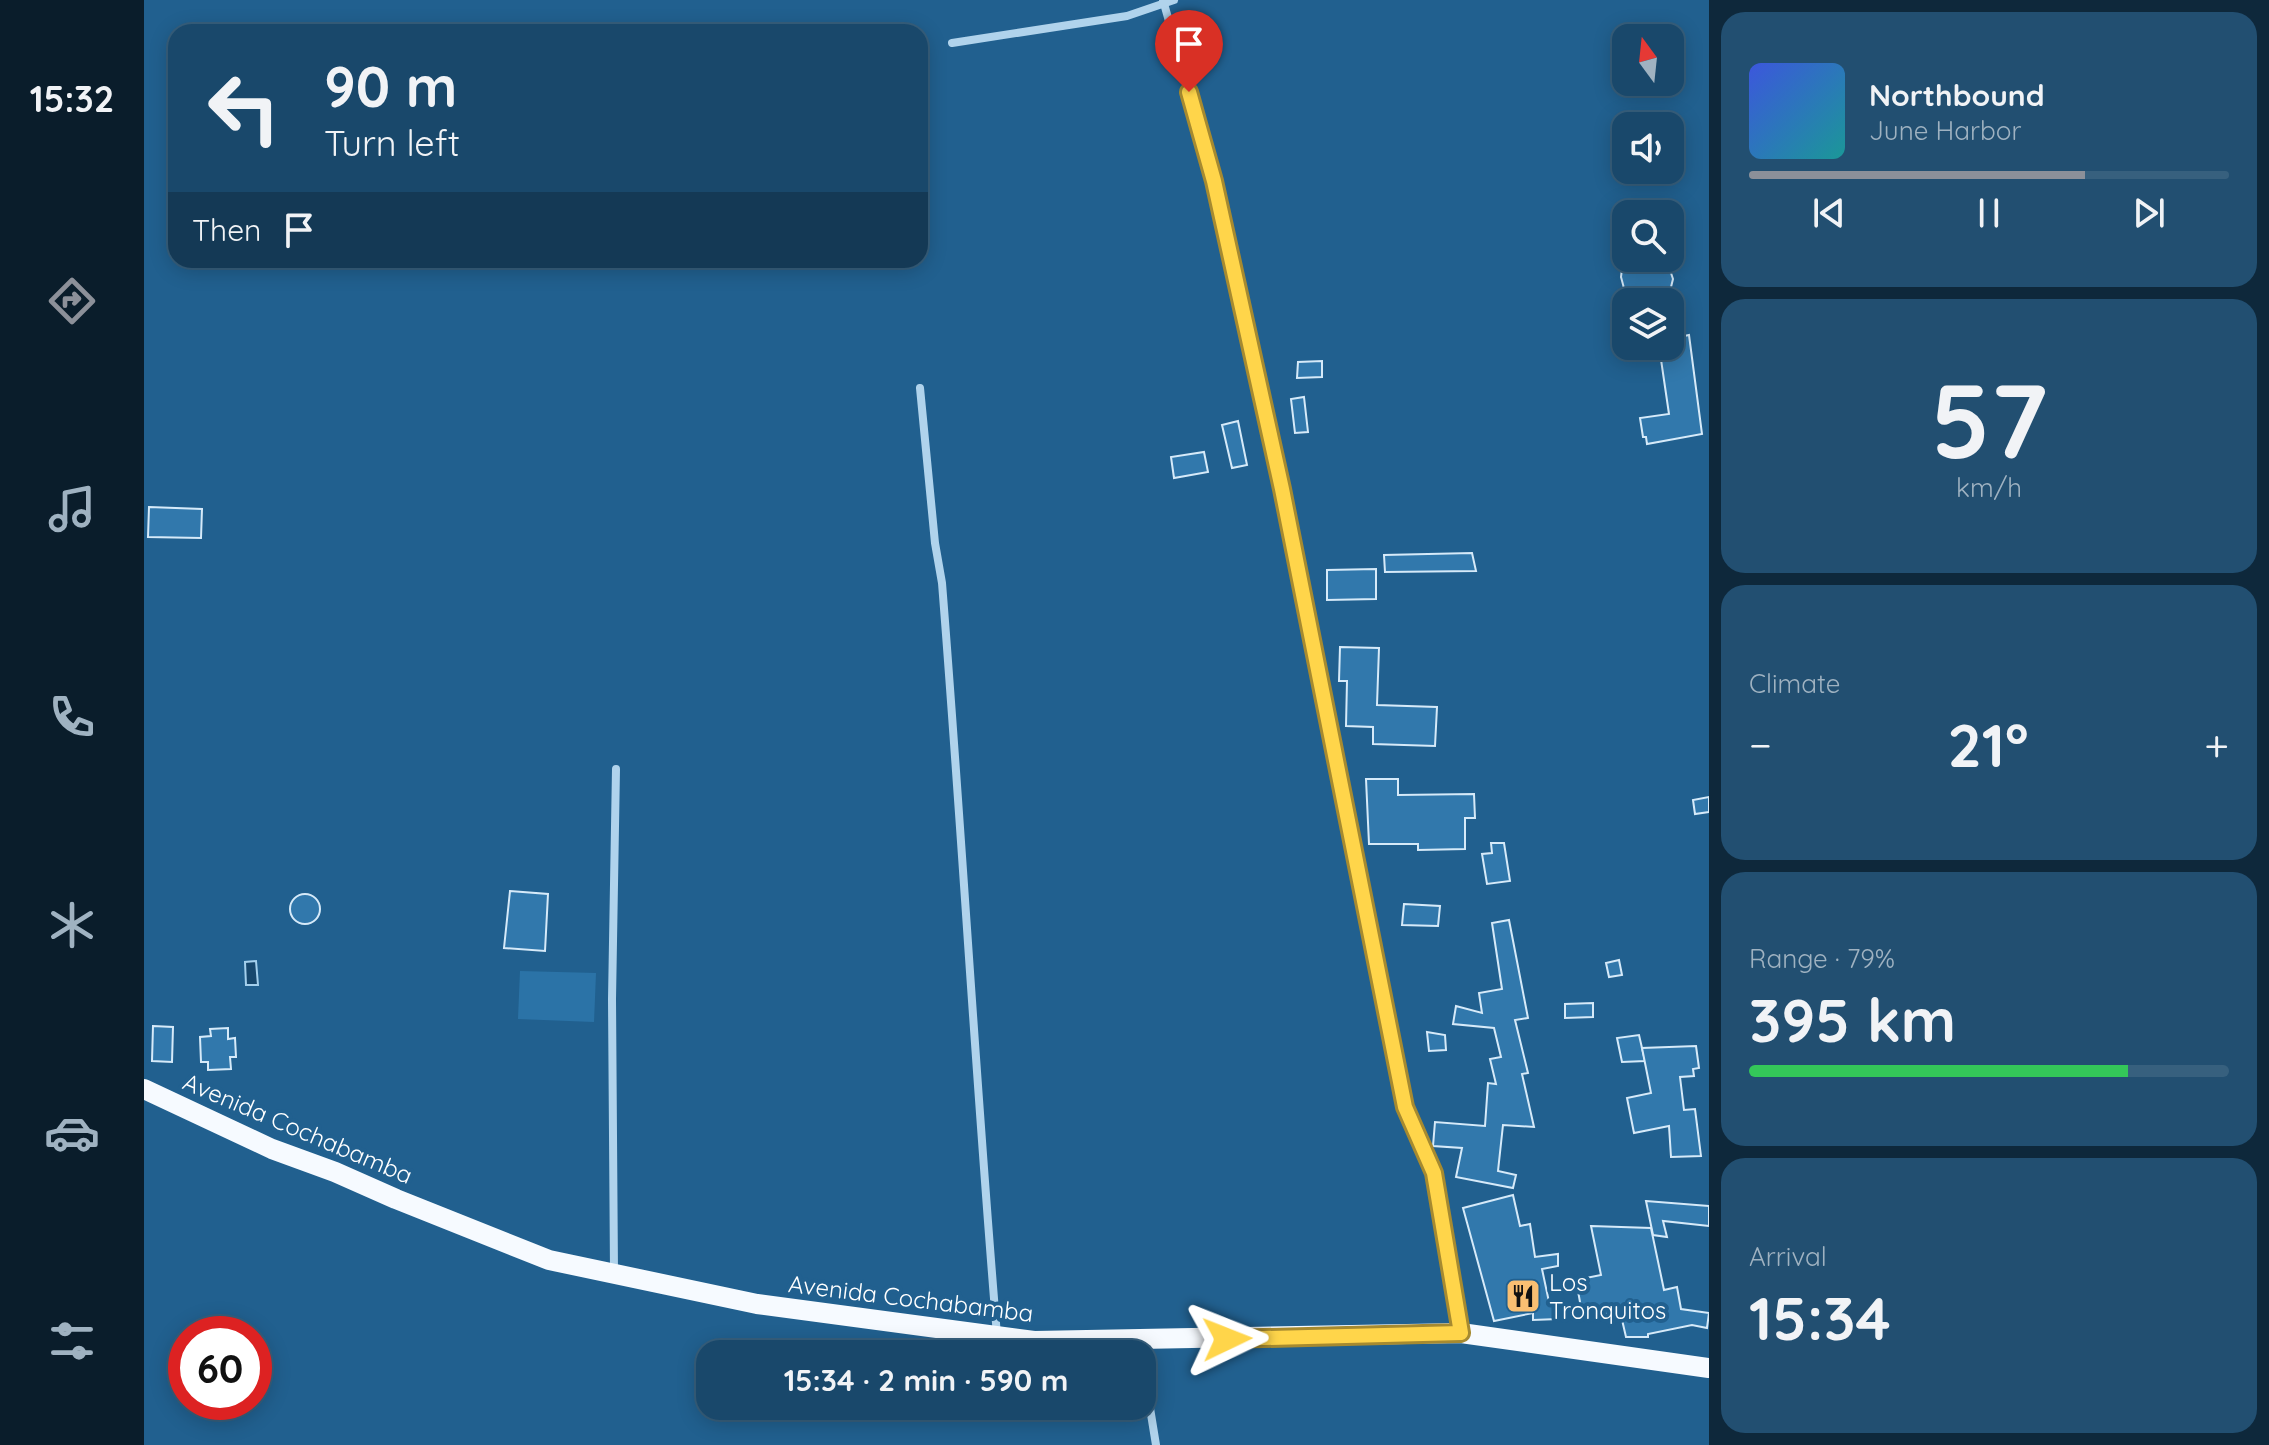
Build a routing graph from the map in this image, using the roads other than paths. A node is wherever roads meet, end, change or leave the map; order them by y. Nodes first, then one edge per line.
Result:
1 (1174, 0) edge
2 (1163, 2) edge
3 (952, 43) dead end
4 (920, 388) dead end
5 (616, 769) dead end
6 (144, 1089) edge
7 (614, 1275) junction
8 (1461, 1333) junction
9 (997, 1336) junction
10 (1027, 1340) edge
11 (1156, 1350) edge
12 (1709, 1368) edge
13 (1152, 1420) edge
14 (1156, 1445) edge

1 - 2 street
2 - 3 street
2 - 8 street
4 - 9 street
5 - 7 street
6 - 7 main road, Avenida Cochabamba
7 - 9 main road, Avenida Cochabamba
8 - 11 main road, Avenida Cochabamba
8 - 12 main road, Avenida Cochabamba
9 - 10 main road, Avenida Cochabamba
13 - 14 street

